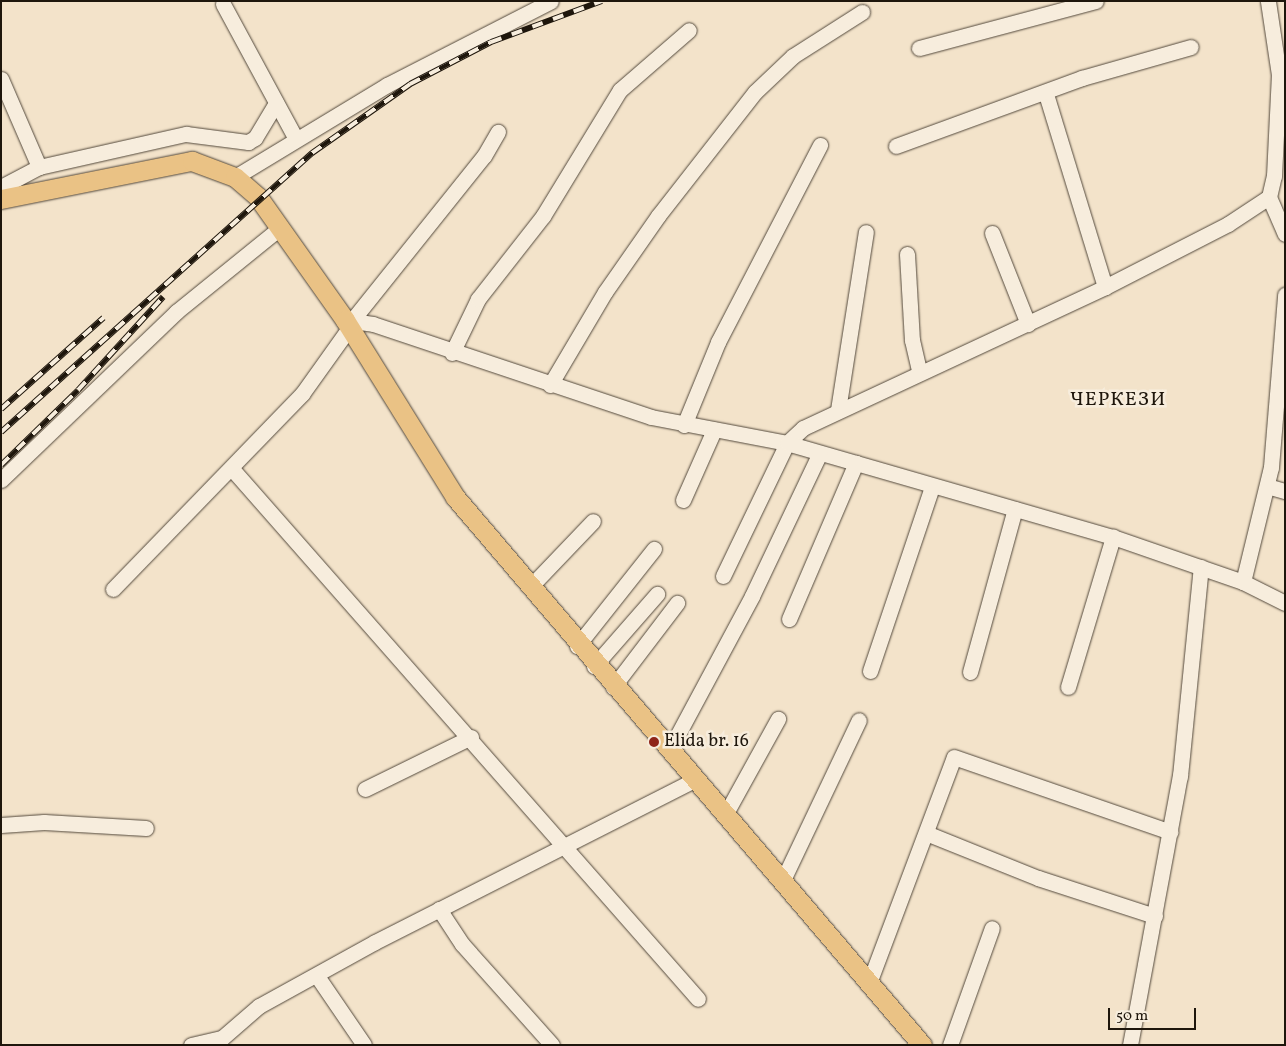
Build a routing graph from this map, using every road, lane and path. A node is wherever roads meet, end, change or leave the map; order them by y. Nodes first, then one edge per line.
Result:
1 (550, 1) edge
2 (1096, 1) edge
3 (1268, 1) edge
4 (223, 4) dead end
5 (862, 12) dead end
6 (689, 30) dead end
7 (1191, 47) dead end
8 (919, 48) dead end
9 (1, 79) edge
10 (1046, 94) junction
11 (276, 103) junction
12 (498, 132) dead end
13 (296, 139) junction
14 (820, 144) dead end
15 (896, 146) dead end
16 (38, 167) junction
17 (235, 177) junction
18 (1, 187) edge
19 (1269, 197) junction
20 (1, 199) edge
21 (281, 227) junction
22 (866, 232) dead end
23 (992, 232) dead end
24 (1285, 234) edge
25 (906, 254) dead end
26 (1105, 287) junction
27 (1285, 295) edge
28 (1285, 304) edge
29 (349, 322) junction
30 (1028, 324) junction
31 (1283, 331) edge
32 (452, 353) junction
33 (919, 371) junction
34 (550, 385) junction
35 (838, 410) junction
36 (684, 425) junction
37 (714, 430) junction
38 (1280, 437) edge
39 (787, 443) junction
40 (820, 452) junction
41 (856, 463) junction
42 (233, 470) junction
43 (1, 480) edge
44 (932, 486) junction
45 (1267, 486) junction
46 (1285, 491) edge
47 (684, 500) dead end
48 (1015, 509) junction
49 (593, 521) dead end
50 (1113, 537) junction
51 (654, 549) dead end
52 (1201, 567) junction
53 (724, 576) dead end
54 (1242, 582) junction
55 (530, 587) junction
56 (113, 589) dead end
57 (657, 594) dead end
58 (677, 603) dead end
59 (1285, 603) edge
60 (789, 619) dead end
61 (577, 646) junction
62 (594, 666) junction
63 (870, 671) dead end
64 (970, 672) dead end
65 (613, 687) junction
66 (1068, 687) dead end
67 (778, 719) dead end
68 (859, 720) dead end
69 (471, 737) junction
70 (669, 751) junction
71 (695, 780) junction
72 (365, 789) dead end
73 (725, 815) junction
74 (1, 825) edge
75 (146, 828) dead end
76 (1170, 832) junction
77 (926, 833) junction
78 (561, 845) junction
79 (782, 882) junction
80 (439, 910) junction
81 (1155, 916) junction
82 (992, 928) dead end
83 (317, 976) junction
84 (869, 983) junction
85 (698, 999) dead end
86 (191, 1045) edge
87 (364, 1045) edge
88 (552, 1045) edge
89 (922, 1045) edge
90 (950, 1045) edge
91 (1130, 1045) edge

1 - 13 street
2 - 8 street
3 - 19 street
4 - 11 street
5 - 34 street
6 - 32 street
7 - 10 street
9 - 16 street
10 - 15 street
10 - 26 street
11 - 13 street
11 - 16 street
12 - 29 street
13 - 17 street
14 - 36 street
16 - 18 street
17 - 20 main road
17 - 21 main road
19 - 24 street
19 - 26 street
21 - 29 main road
21 - 43 street
22 - 35 street
23 - 30 street
25 - 33 street
26 - 30 street
27 - 28 street
28 - 31 street
29 - 32 street
29 - 42 street
29 - 55 main road
30 - 33 street
31 - 38 street
32 - 34 street
33 - 35 street
34 - 36 street
35 - 39 street
36 - 37 street
37 - 39 street
37 - 47 street
38 - 45 street
39 - 40 street
39 - 53 street
40 - 41 street
40 - 70 street
41 - 44 street
41 - 60 street
42 - 56 street
42 - 69 street
44 - 48 street
44 - 63 street
45 - 46 street
45 - 54 street
48 - 50 street
48 - 64 street
49 - 55 street
50 - 52 street
50 - 66 street
51 - 61 street
52 - 54 street
52 - 76 street
54 - 59 street
55 - 61 main road
57 - 62 street
58 - 65 street
61 - 62 main road
62 - 65 main road
65 - 70 main road
67 - 73 street
68 - 79 street
69 - 72 street
69 - 78 street
70 - 71 main road
71 - 73 main road
71 - 78 street
73 - 79 main road
74 - 75 street
76 - 77 street
76 - 81 street
77 - 81 street
77 - 84 street
78 - 80 street
78 - 85 street
79 - 84 main road
80 - 83 street
80 - 88 street
81 - 91 street
82 - 90 street
83 - 86 street
83 - 87 street
84 - 89 main road

